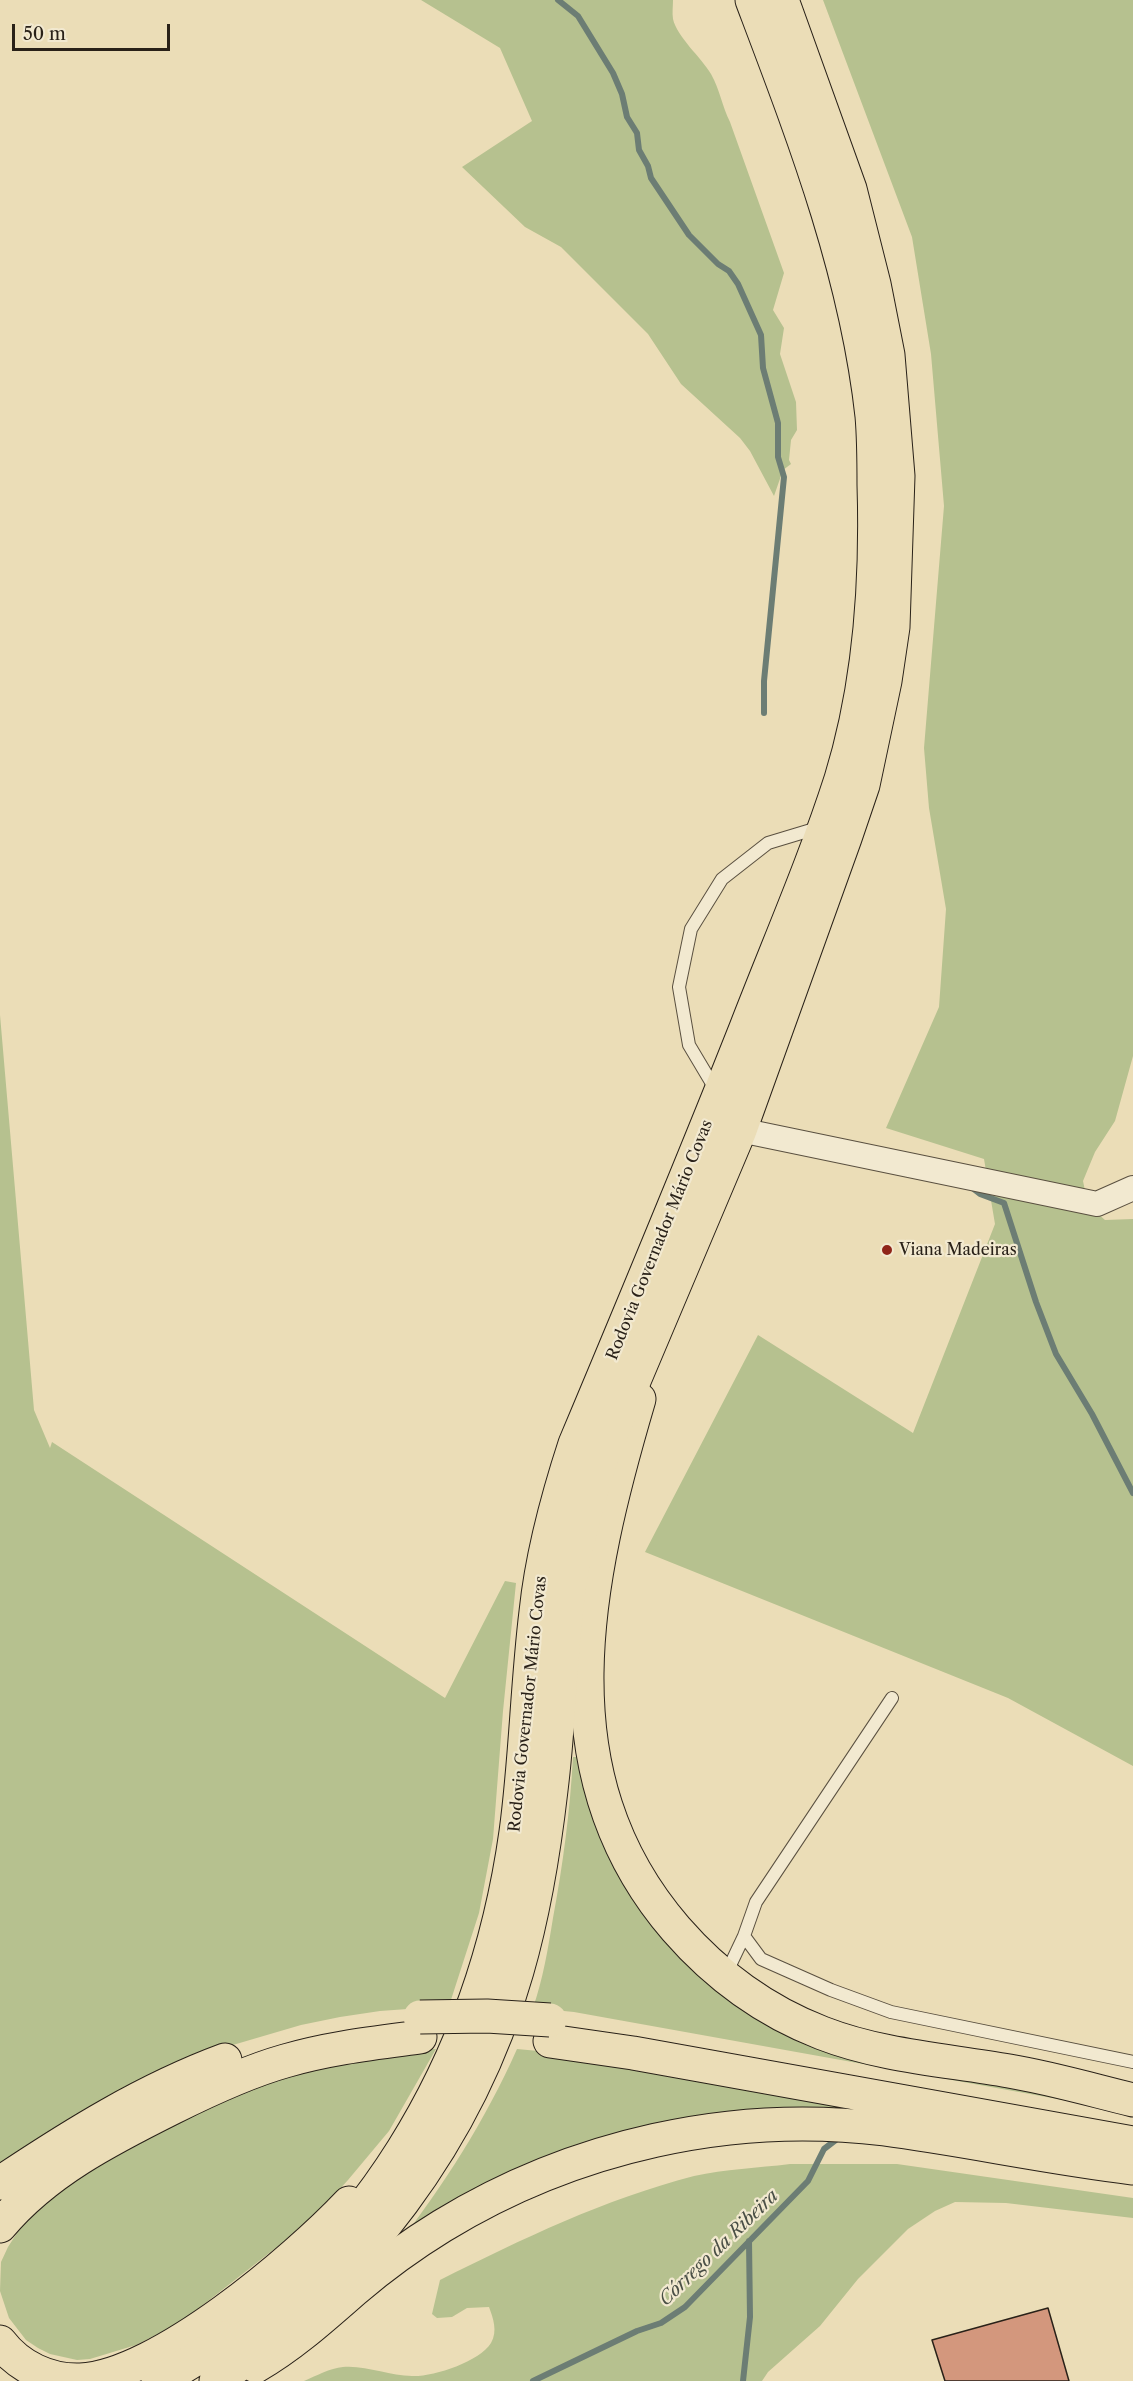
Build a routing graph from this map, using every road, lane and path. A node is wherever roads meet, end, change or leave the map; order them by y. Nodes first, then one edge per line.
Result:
1 (752, 0) edge
2 (782, 0) edge
3 (825, 826) junction
4 (719, 1096) junction
5 (740, 1130) junction
6 (1133, 1188) edge
7 (698, 1227) junction
8 (892, 1698) dead end
9 (744, 1936) junction
10 (724, 1977) junction
11 (550, 2031) junction
12 (1133, 2062) edge
13 (434, 2096) junction
14 (1133, 2100) edge
15 (1133, 2122) edge
16 (1133, 2143) edge
17 (1133, 2168) edge
18 (4, 2207) edge
19 (0, 2342) edge
20 (158, 2381) edge
21 (216, 2381) edge
22 (232, 2381) edge

1 - 3 highway, Rodovia Governador Mário Covas
2 - 5 highway, Rodovia Governador Mário Covas
3 - 4 highway, Rodovia Governador Mário Covas
3 - 4 lane
4 - 13 highway, Rodovia Governador Mário Covas
5 - 6 street
5 - 7 highway, Rodovia Governador Mário Covas
7 - 10 highway
7 - 21 highway, Rodovia Governador Mário Covas
8 - 9 lane
9 - 10 lane
9 - 12 lane
10 - 14 highway
11 - 15 highway
11 - 16 highway
11 - 18 highway, bridge
13 - 19 highway
13 - 20 highway, Rodovia Governador Mário Covas
17 - 22 highway

